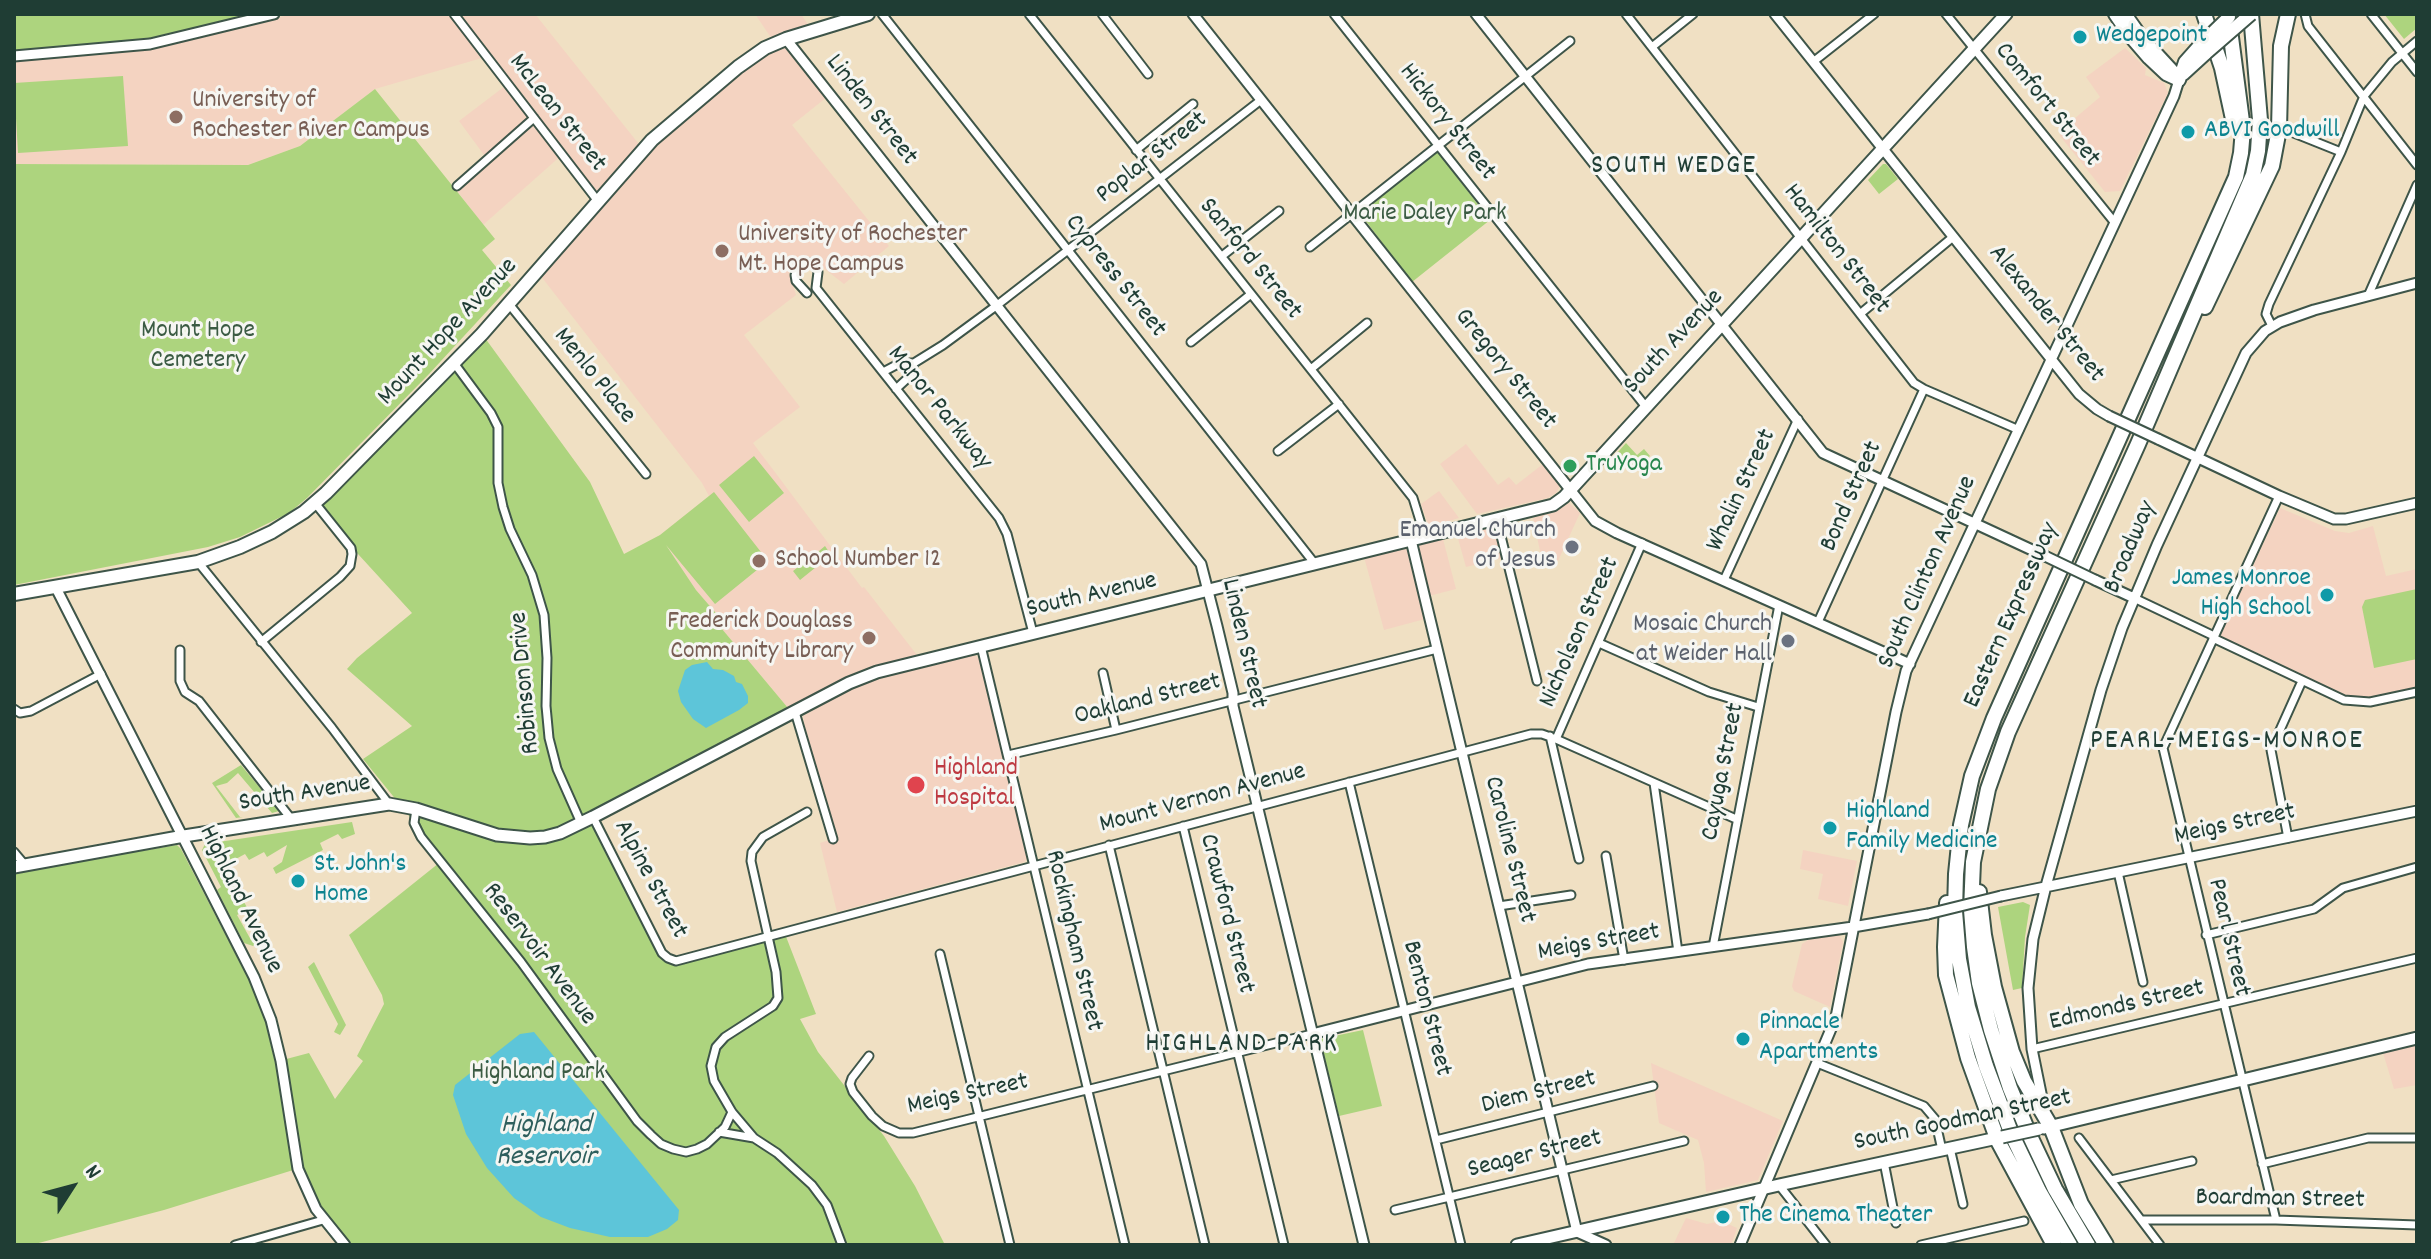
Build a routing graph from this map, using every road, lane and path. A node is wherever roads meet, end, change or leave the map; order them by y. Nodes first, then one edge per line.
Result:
1 (274, 14) edge
2 (454, 14) edge
3 (868, 14) edge
4 (882, 14) edge
5 (1029, 14) edge
6 (1102, 14) edge
7 (1193, 14) edge
8 (1334, 14) edge
9 (1476, 14) edge
10 (1626, 14) edge
11 (1693, 14) edge
12 (1775, 14) edge
13 (1874, 14) edge
14 (1946, 14) edge
15 (2006, 14) edge
16 (2115, 14) edge
17 (2125, 14) edge
18 (2202, 14) edge
19 (2232, 14) edge
20 (2251, 14) edge
21 (2288, 14) edge
22 (2305, 14) edge
23 (2371, 14) edge
24 (786, 39) junction
25 (1570, 41) dead end
26 (2417, 41) edge
27 (2207, 45) junction
28 (1652, 47) junction
29 (1974, 49) junction
30 (2402, 53) junction
31 (14, 56) edge
32 (1813, 62) junction
33 (2417, 72) edge
34 (1148, 74) dead end
35 (1526, 76) junction
36 (2179, 80) junction
37 (2364, 96) junction
38 (1261, 100) junction
39 (1193, 104) dead end
40 (534, 118) junction
41 (2291, 132) dead end
42 (1438, 146) junction
43 (1136, 150) junction
44 (1882, 150) junction
45 (2341, 152) junction
46 (2417, 165) edge
47 (1159, 179) junction
48 (2417, 185) edge
49 (457, 186) dead end
50 (597, 200) junction
51 (1279, 211) dead end
52 (1351, 215) junction
53 (2115, 223) junction
54 (1953, 237) junction
55 (2210, 237) junction
56 (1801, 239) junction
57 (1310, 247) dead end
58 (1067, 251) junction
59 (1222, 256) junction
60 (2417, 283) edge
61 (807, 293) dead end
62 (1251, 294) junction
63 (2368, 296) junction
64 (509, 304) junction
65 (996, 306) junction
66 (1860, 314) junction
67 (1367, 323) dead end
68 (1722, 324) junction
69 (2272, 326) junction
70 (1191, 342) dead end
71 (2051, 359) junction
72 (454, 363) junction
73 (914, 363) junction
74 (1311, 369) junction
75 (883, 372) junction
76 (896, 389) junction
77 (1924, 389) junction
78 (1339, 404) junction
79 (1646, 407) junction
80 (1798, 419) junction
81 (2019, 430) junction
82 (2138, 444) junction
83 (1278, 451) dead end
84 (2197, 456) junction
85 (646, 474) dead end
86 (1881, 482) junction
87 (1570, 489) junction
88 (2279, 496) junction
89 (315, 503) junction
90 (2417, 503) edge
91 (1497, 520) junction
92 (1975, 523) junction
93 (1425, 537) junction
94 (1411, 540) junction
95 (1642, 543) junction
96 (198, 562) junction
97 (1315, 564) junction
98 (1724, 580) junction
99 (55, 586) junction
100 (1209, 590) junction
101 (14, 594) edge
102 (2134, 598) junction
103 (1779, 605) junction
104 (1818, 622) junction
105 (1033, 633) junction
106 (2213, 637) junction
107 (261, 642) junction
108 (1599, 643) junction
109 (981, 646) junction
110 (1437, 649) junction
111 (180, 650) dead end
112 (1910, 664) junction
113 (1103, 673) dead end
114 (101, 674) junction
115 (1537, 681) dead end
116 (2302, 681) junction
117 (2417, 692) edge
118 (1233, 700) junction
119 (1758, 707) junction
120 (14, 709) edge
121 (795, 712) junction
122 (1116, 730) junction
123 (1553, 737) junction
124 (1461, 751) junction
125 (1008, 755) junction
126 (1349, 782) junction
127 (1654, 783) junction
128 (389, 804) junction
129 (1257, 806) junction
130 (416, 809) junction
131 (2417, 811) edge
132 (807, 812) dead end
133 (1963, 812) junction
134 (593, 817) junction
135 (1736, 819) junction
136 (292, 820) junction
137 (581, 823) junction
138 (1980, 824) junction
139 (1183, 826) junction
140 (184, 836) junction
141 (2288, 838) junction
142 (833, 839) dead end
143 (1109, 845) junction
144 (14, 852) edge
145 (1606, 856) dead end
146 (2188, 858) junction
147 (1579, 859) dead end
148 (1034, 865) junction
149 (19, 866) edge
150 (2417, 867) edge
151 (2118, 872) junction
152 (2046, 886) junction
153 (1571, 895) dead end
154 (1499, 906) junction
155 (1853, 927) junction
156 (768, 935) junction
157 (2206, 935) junction
158 (1713, 947) junction
159 (1678, 952) junction
160 (940, 954) dead end
161 (2417, 958) edge
162 (671, 960) joint
163 (1624, 960) junction
164 (1517, 981) junction
165 (2143, 982) dead end
166 (2223, 1004) junction
167 (1405, 1011) junction
168 (1312, 1034) junction
169 (2417, 1038) edge
170 (2032, 1049) junction
171 (1238, 1053) junction
172 (869, 1056) dead end
173 (1817, 1063) junction
174 (1164, 1071) junction
175 (2242, 1080) junction
176 (1653, 1086) dead end
177 (1088, 1091) junction
178 (732, 1112) junction
179 (1548, 1112) junction
180 (979, 1118) junction
181 (2045, 1128) junction
182 (719, 1132) junction
183 (754, 1138) junction
184 (1999, 1138) junction
185 (2079, 1138) dead end
186 (2417, 1138) edge
187 (1436, 1140) junction
188 (1684, 1141) dead end
189 (1946, 1149) junction
190 (2192, 1161) dead end
191 (1884, 1162) junction
192 (2262, 1164) junction
193 (1562, 1170) junction
194 (2111, 1180) junction
195 (1779, 1185) junction
196 (1764, 1188) junction
197 (1449, 1197) junction
198 (1963, 1204) dead end
199 (1395, 1210) dead end
200 (323, 1220) junction
201 (2142, 1220) junction
202 (2276, 1220) junction
203 (2024, 1221) dead end
204 (1896, 1223) dead end
205 (2417, 1225) edge
206 (1577, 1232) junction
207 (1744, 1244) edge
208 (235, 1245) edge
209 (345, 1245) edge
210 (842, 1245) edge
211 (1010, 1245) edge
212 (1125, 1245) edge
213 (1205, 1245) edge
214 (1284, 1245) edge
215 (1364, 1245) edge
216 (1461, 1245) edge
217 (1517, 1245) edge
218 (1606, 1245) edge
219 (1826, 1245) edge
220 (1921, 1245) edge
221 (2054, 1245) edge
222 (2070, 1245) edge
223 (2088, 1245) edge
224 (2106, 1245) edge
225 (2160, 1245) edge

1 - 31 street
2 - 40 street, McLean Street
3 - 24 main road, Mount Hope Avenue
4 - 58 street, Cypress Street
5 - 43 street, Sanford Street
6 - 34 street
7 - 38 street, Gregory Street
8 - 42 street, Hickory Street
9 - 35 street
10 - 28 street, Hamilton Street
11 - 28 street
12 - 32 street, Alexander Street
13 - 32 street
14 - 29 street, Comfort Street
15 - 29 main road, South Avenue
16 - 36 main road
17 - 36 main road
18 - 27 highway
19 - 27 main road, bridge
19 - 55 highway, Eastern Expressway
20 - 27 main road, South Clinton Avenue, bridge
20 - 82 highway, Eastern Expressway
21 - 82 highway
22 - 37 street
23 - 30 street
24 - 50 main road, Mount Hope Avenue
24 - 65 street, Linden Street
25 - 35 street
26 - 30 street
27 - 36 main road, South Clinton Avenue
27 - 55 highway
28 - 56 street, Hamilton Street
29 - 44 main road, South Avenue
29 - 53 street, Comfort Street
30 - 33 street
30 - 37 street
32 - 44 street, Alexander Street
35 - 42 street
35 - 68 street
36 - 53 street, South Clinton Avenue
37 - 45 street
37 - 46 street
38 - 47 street, Poplar Street
38 - 52 street, Gregory Street
39 - 43 street
40 - 49 street
40 - 50 street, McLean Street
41 - 45 street
42 - 52 street
42 - 79 street, Hickory Street
43 - 47 street, Sanford Street
44 - 54 street, Alexander Street
44 - 56 main road, South Avenue
45 - 69 street
47 - 58 street, Poplar Street
47 - 59 street, Sanford Street
48 - 63 street
50 - 64 main road, Mount Hope Avenue
51 - 59 street
52 - 57 street
52 - 87 street, Gregory Street
53 - 71 street, South Clinton Avenue
54 - 66 street
54 - 71 street, Alexander Street
55 - 133 highway, Eastern Expressway
56 - 66 street, Hamilton Street
56 - 68 main road, South Avenue
58 - 65 street, Poplar Street
58 - 97 street, Cypress Street
59 - 62 street, Sanford Street
60 - 63 street
61 - 75 street, Manor Parkway
62 - 70 street
62 - 74 street, Sanford Street
63 - 69 street
64 - 72 main road, Mount Hope Avenue
64 - 85 street, Menlo Place
65 - 73 street, Poplar Street
65 - 100 street, Linden Street
66 - 77 street, Hamilton Street
67 - 74 street
68 - 79 main road, South Avenue
68 - 80 street
69 - 84 street, Broadway
71 - 81 street, South Clinton Avenue
71 - 84 street, Alexander Street, bridge
72 - 89 main road, Mount Hope Avenue
72 - 137 street, Robinson Drive
73 - 75 street, Poplar Street
73 - 76 street, Poplar Street
74 - 78 street, Sanford Street
75 - 76 street, Manor Parkway
76 - 105 street, Manor Parkway
77 - 81 street, Hamilton Street
77 - 86 street, Bond Street
78 - 83 street
78 - 93 street, Sanford Street
79 - 87 main road, South Avenue
80 - 86 street
80 - 98 street, Whalin Street
81 - 92 street, South Clinton Avenue
82 - 138 highway, Eastern Expressway
84 - 88 street, Alexander Street
84 - 102 street, Broadway
86 - 92 street
86 - 104 street, Bond Street
87 - 91 main road, South Avenue
87 - 95 street, Gregory Street
88 - 90 street, Alexander Street
88 - 106 street, Pearl Street
89 - 96 main road, Mount Hope Avenue
89 - 107 street
91 - 93 main road, South Avenue
91 - 115 street
92 - 102 street, bridge
92 - 112 street, South Clinton Avenue
93 - 94 main road, South Avenue
94 - 97 main road, South Avenue
94 - 110 street, Caroline Street
95 - 98 street, Gregory Street
95 - 108 street, Nicholson Street
96 - 99 main road, Mount Hope Avenue
96 - 107 street
97 - 100 main road, South Avenue
98 - 103 street, Gregory Street
99 - 101 main road, Mount Hope Avenue
99 - 114 street, Highland Avenue
100 - 105 main road, South Avenue
100 - 118 street, Linden Street
102 - 106 street
102 - 152 street, Broadway
103 - 104 street, Gregory Street
103 - 119 street, Cayuga Street
104 - 112 street, Gregory Street
105 - 109 main road, South Avenue
106 - 116 street
106 - 146 street, Pearl Street
107 - 128 street
108 - 119 street
108 - 123 street, Nicholson Street
109 - 121 main road, South Avenue
109 - 125 street, Rockingham Street
110 - 118 street, Oakland Street
110 - 124 street, Caroline Street
111 - 136 street
112 - 155 street, South Clinton Avenue
113 - 122 street
114 - 120 street
114 - 140 street, Highland Avenue
116 - 117 street
116 - 141 street
118 - 122 street, Oakland Street
118 - 129 street, Linden Street
119 - 135 street, Cayuga Street
121 - 134 main road, South Avenue
121 - 142 street
122 - 125 street, Oakland Street
123 - 124 street, Mount Vernon Avenue
123 - 127 street, Mount Vernon Avenue
123 - 147 street
124 - 126 street, Mount Vernon Avenue
124 - 154 street, Caroline Street
125 - 148 street, Rockingham Street
126 - 129 street, Mount Vernon Avenue
126 - 167 street, Benton Street
127 - 135 street, Mount Vernon Avenue
127 - 159 street
128 - 130 main road, South Avenue
128 - 136 main road, South Avenue
129 - 139 street, Mount Vernon Avenue
129 - 168 street, Linden Street
130 - 137 main road, South Avenue
130 - 182 street, Reservoir Avenue
131 - 141 street, Meigs Street
132 - 156 street
133 - 184 highway
133 - 222 highway, Eastern Expressway
134 - 137 main road, South Avenue
134 - 162 street, Alpine Street
135 - 158 street, Cayuga Street
136 - 140 main road, South Avenue
138 - 181 highway
138 - 223 highway, Eastern Expressway
139 - 143 street, Mount Vernon Avenue
139 - 171 street, Crawford Street
140 - 149 main road, South Avenue
140 - 200 street, Highland Avenue
141 - 146 street, Meigs Street
143 - 148 street, Mount Vernon Avenue
143 - 174 street
144 - 149 street
145 - 163 street
146 - 151 street, Meigs Street
146 - 157 street, Pearl Street
148 - 156 street, Mount Vernon Avenue
148 - 177 street, Rockingham Street
150 - 157 street
151 - 152 street, Meigs Street
151 - 165 street
152 - 155 street, Meigs Street, bridge
152 - 170 street, Broadway
153 - 154 street
154 - 164 street, Caroline Street
155 - 158 street, Meigs Street
155 - 173 street, South Clinton Avenue
156 - 162 street, Mount Vernon Avenue
156 - 178 street
157 - 166 street, Pearl Street
158 - 159 street, Meigs Street
159 - 163 street, Meigs Street
160 - 180 street
161 - 166 street, Edmonds Street
163 - 164 street, Meigs Street
164 - 167 street, Meigs Street
164 - 179 street, Caroline Street
166 - 170 street, Edmonds Street
166 - 175 street, Pearl Street
167 - 168 street, Meigs Street
167 - 187 street, Benton Street
168 - 171 street, Meigs Street
168 - 215 street, Linden Street
169 - 175 main road, South Goodman Street
170 - 181 street, Broadway
171 - 174 street, Meigs Street
171 - 214 street, Crawford Street
172 - 180 street, Meigs Street
173 - 189 street
173 - 196 street, South Clinton Avenue
174 - 177 street, Meigs Street
174 - 213 street
175 - 181 main road, South Goodman Street
175 - 192 street, Pearl Street
176 - 179 street, Diem Street
177 - 180 street, Meigs Street
177 - 212 street, Rockingham Street
178 - 182 street, Reservoir Avenue
178 - 183 street
179 - 187 street, Diem Street
179 - 193 street, Caroline Street
180 - 211 street
181 - 184 main road, South Goodman Street, bridge
181 - 224 highway
182 - 183 street
183 - 210 street
184 - 189 main road, South Goodman Street
184 - 221 highway
185 - 194 street
186 - 192 street
187 - 197 street, Benton Street
188 - 193 street, Seager Street
189 - 191 main road, South Goodman Street
189 - 198 street
190 - 194 street
191 - 195 main road, South Goodman Street
191 - 204 street
192 - 202 street, Pearl Street
193 - 197 street, Seager Street
193 - 206 street, Caroline Street
194 - 201 street
195 - 196 main road, South Goodman Street
195 - 219 street
196 - 206 main road, South Goodman Street
196 - 207 street, South Clinton Avenue
197 - 199 street, Seager Street
197 - 216 street, Benton Street
200 - 208 street
200 - 209 street, Highland Avenue
201 - 202 street, Boardman Street
201 - 225 street
202 - 205 street, Boardman Street
203 - 220 street
206 - 217 main road, South Goodman Street
206 - 218 street

